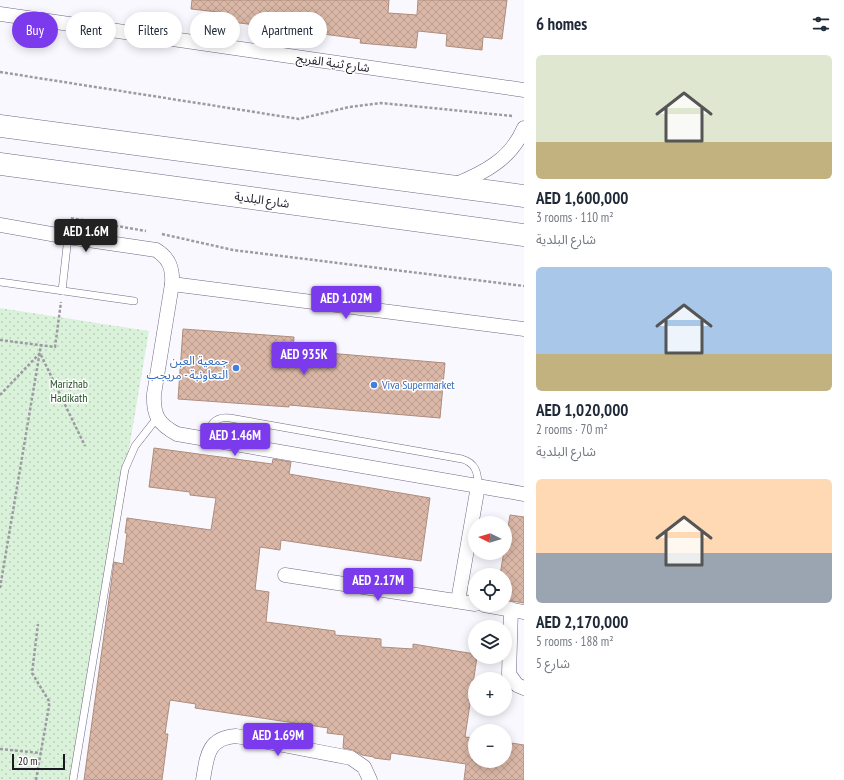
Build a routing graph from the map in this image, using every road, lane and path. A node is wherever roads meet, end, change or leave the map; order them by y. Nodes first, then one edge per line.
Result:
1 (0, 14) edge
2 (0, 72) edge
3 (524, 90) edge
4 (520, 122) edge
5 (0, 126) edge
6 (0, 164) edge
7 (452, 186) junction
8 (524, 196) edge
9 (0, 225) edge
10 (148, 231) dead end
11 (155, 233) dead end
12 (524, 235) edge
13 (68, 237) junction
14 (0, 282) edge
15 (172, 284) junction
16 (524, 286) edge
17 (62, 291) junction
18 (134, 301) dead end
19 (524, 330) edge
20 (0, 340) edge
21 (41, 345) junction
22 (40, 353) junction
23 (0, 395) edge
24 (157, 418) junction
25 (206, 439) junction
26 (85, 446) dead end
27 (478, 486) junction
28 (524, 494) edge
29 (285, 575) dead end
30 (0, 588) edge
31 (458, 601) junction
32 (468, 603) edge
33 (518, 611) edge
34 (38, 624) dead end
35 (524, 688) edge
36 (0, 748) edge
37 (41, 753) junction
38 (36, 780) edge
39 (73, 780) edge
40 (203, 780) edge
41 (370, 780) edge

1 - 3 street, شارع ثنية الفريج
2 - 4 path
4 - 7 street
5 - 7 main road
6 - 12 main road, شارع البلدية
7 - 8 main road
9 - 13 street
10 - 13 path
11 - 16 path
13 - 15 street
13 - 17 lane
14 - 17 lane
15 - 19 street
15 - 24 street
17 - 18 lane
17 - 21 path
20 - 21 path
21 - 22 path
22 - 23 path
22 - 26 path
22 - 30 path
24 - 25 street
24 - 39 lane
25 - 27 street
25 - 27 lane
27 - 28 street
27 - 31 street
29 - 31 street
31 - 32 street
33 - 35 street
34 - 37 path
36 - 37 path
37 - 38 path
40 - 41 street

